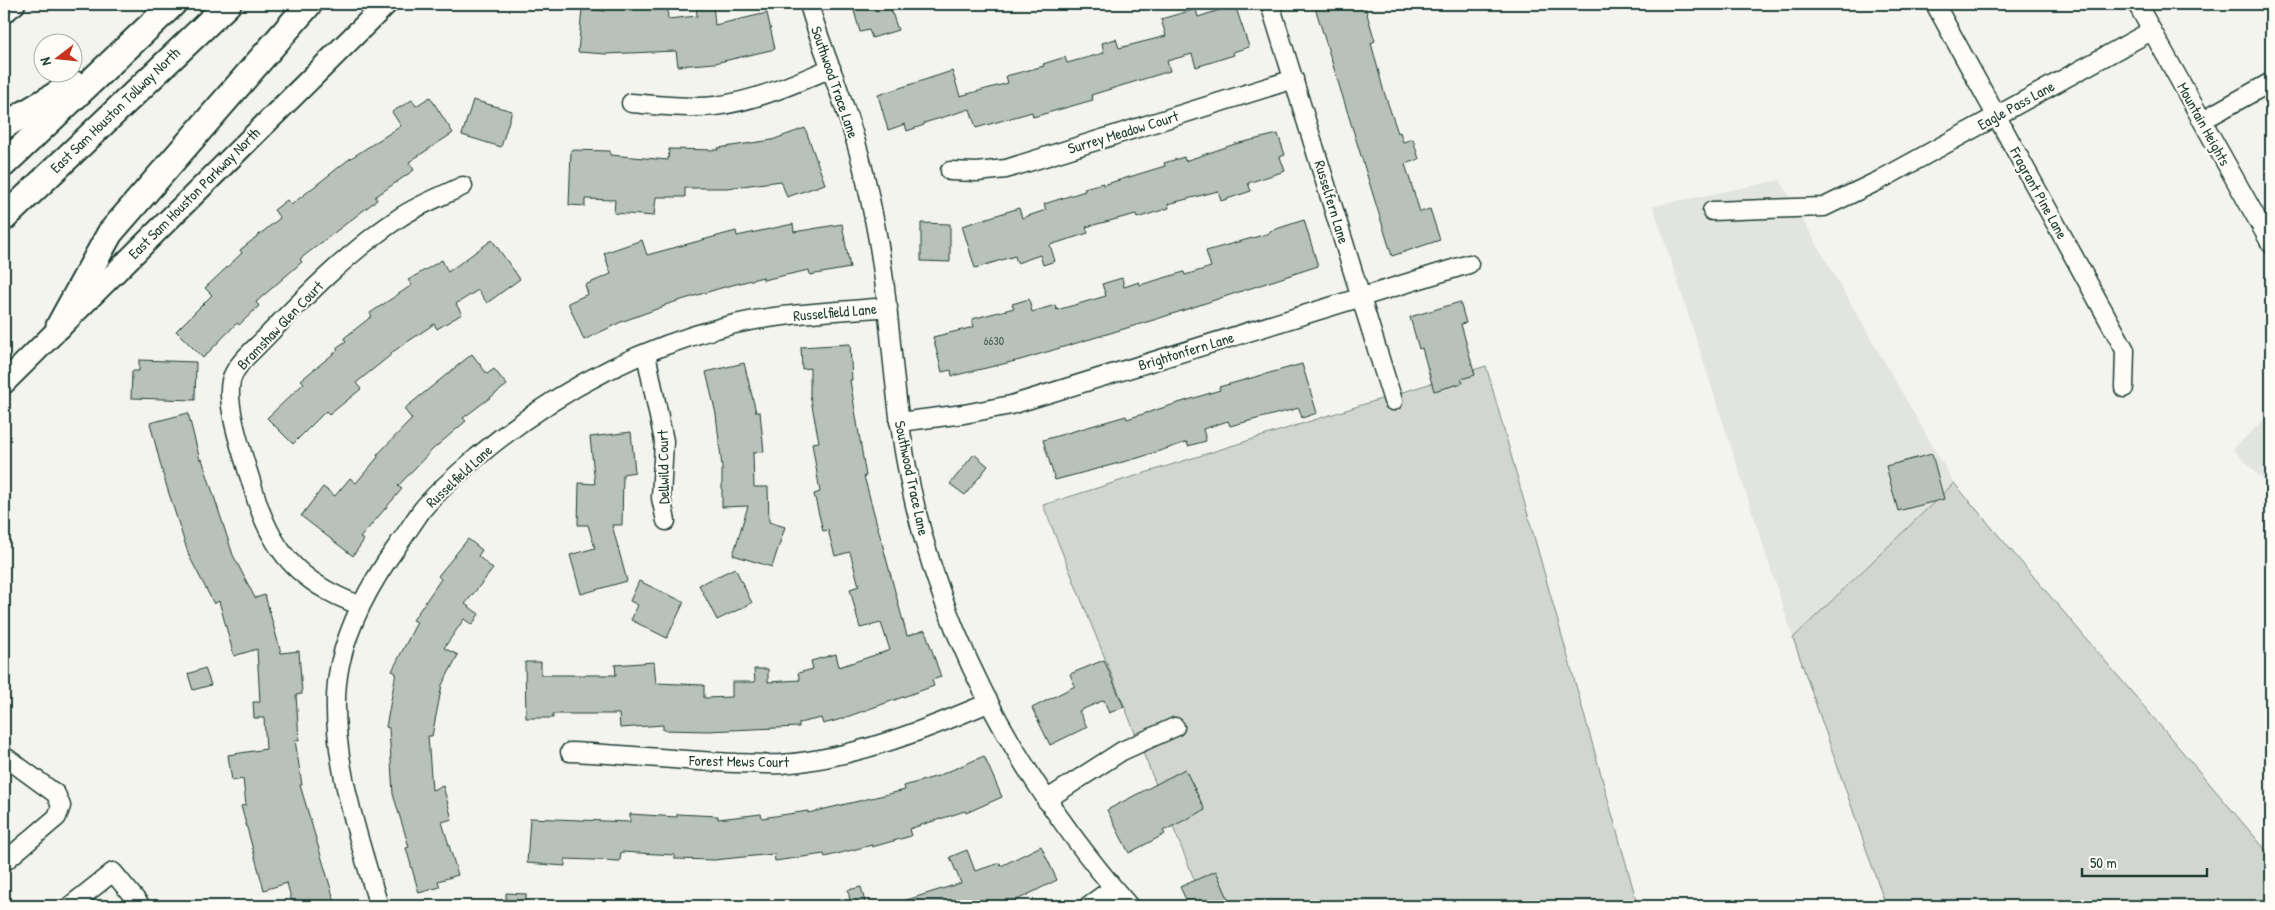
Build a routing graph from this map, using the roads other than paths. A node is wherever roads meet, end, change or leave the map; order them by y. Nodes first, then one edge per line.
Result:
1 (14, 4) edge
2 (173, 4) edge
3 (228, 4) edge
4 (309, 4) edge
5 (386, 4) edge
6 (809, 4) edge
7 (1270, 4) edge
8 (1935, 4) edge
9 (2137, 4) edge
10 (4, 12) edge
11 (2151, 31) junction
12 (108, 64) junction
13 (831, 68) junction
14 (1294, 79) junction
15 (2271, 82) edge
16 (631, 103) dead end
17 (1996, 115) junction
18 (2203, 120) junction
19 (4, 126) edge
20 (4, 164) edge
21 (950, 171) dead end
22 (463, 186) dead end
23 (1712, 211) dead end
24 (4, 218) edge
25 (2271, 244) edge
26 (1469, 264) dead end
27 (1361, 297) junction
28 (888, 307) junction
29 (59, 326) junction
30 (646, 354) junction
31 (4, 383) edge
32 (2124, 388) dead end
33 (1393, 401) dead end
34 (899, 422) junction
35 (666, 521) dead end
36 (359, 605) junction
37 (988, 703) junction
38 (1175, 727) dead end
39 (570, 752) dead end
40 (4, 756) edge
41 (1046, 800) junction
42 (4, 862) edge
43 (1113, 888) junction
44 (70, 906) edge
45 (141, 906) edge
46 (379, 906) edge
47 (1088, 906) edge
48 (1129, 906) edge

1 - 10 main road
2 - 12 highway
3 - 24 highway, East Sam Houston Tollway North
4 - 29 highway
5 - 29 main road, East Sam Houston Parkway North
6 - 13 street, Southwood Trace Lane
7 - 14 street, Russelfern Lane
8 - 17 street, Fragrant Pine Lane
9 - 11 street, Mountain Heights
11 - 17 street, Eagle Pass Lane
11 - 18 street, Mountain Heights
12 - 19 highway
12 - 20 highway
13 - 16 street
13 - 28 street, Southwood Trace Lane
14 - 21 street, Surrey Meadow Court
14 - 27 street, Russelfern Lane
15 - 18 street
17 - 23 street, Eagle Pass Lane
17 - 32 street, Fragrant Pine Lane
18 - 25 street, Mountain Heights
22 - 36 street, Bramshaw Glen Court
26 - 27 street, Brightonfern Lane
27 - 33 street, Russelfern Lane
27 - 34 street, Brightonfern Lane
28 - 30 street, Russelfield Lane
28 - 34 street, Southwood Trace Lane
29 - 31 main road, East Sam Houston Parkway North
30 - 35 street, Dellwild Court
30 - 36 street, Russelfield Lane
34 - 37 street, Southwood Trace Lane
36 - 46 street, Russelfield Lane
37 - 39 street, Forest Mews Court
37 - 41 street, Southwood Trace Lane
38 - 41 street
40 - 42 street
41 - 43 street, Southwood Trace Lane
43 - 47 street
43 - 48 street, Southwood Trace Lane
44 - 45 street

